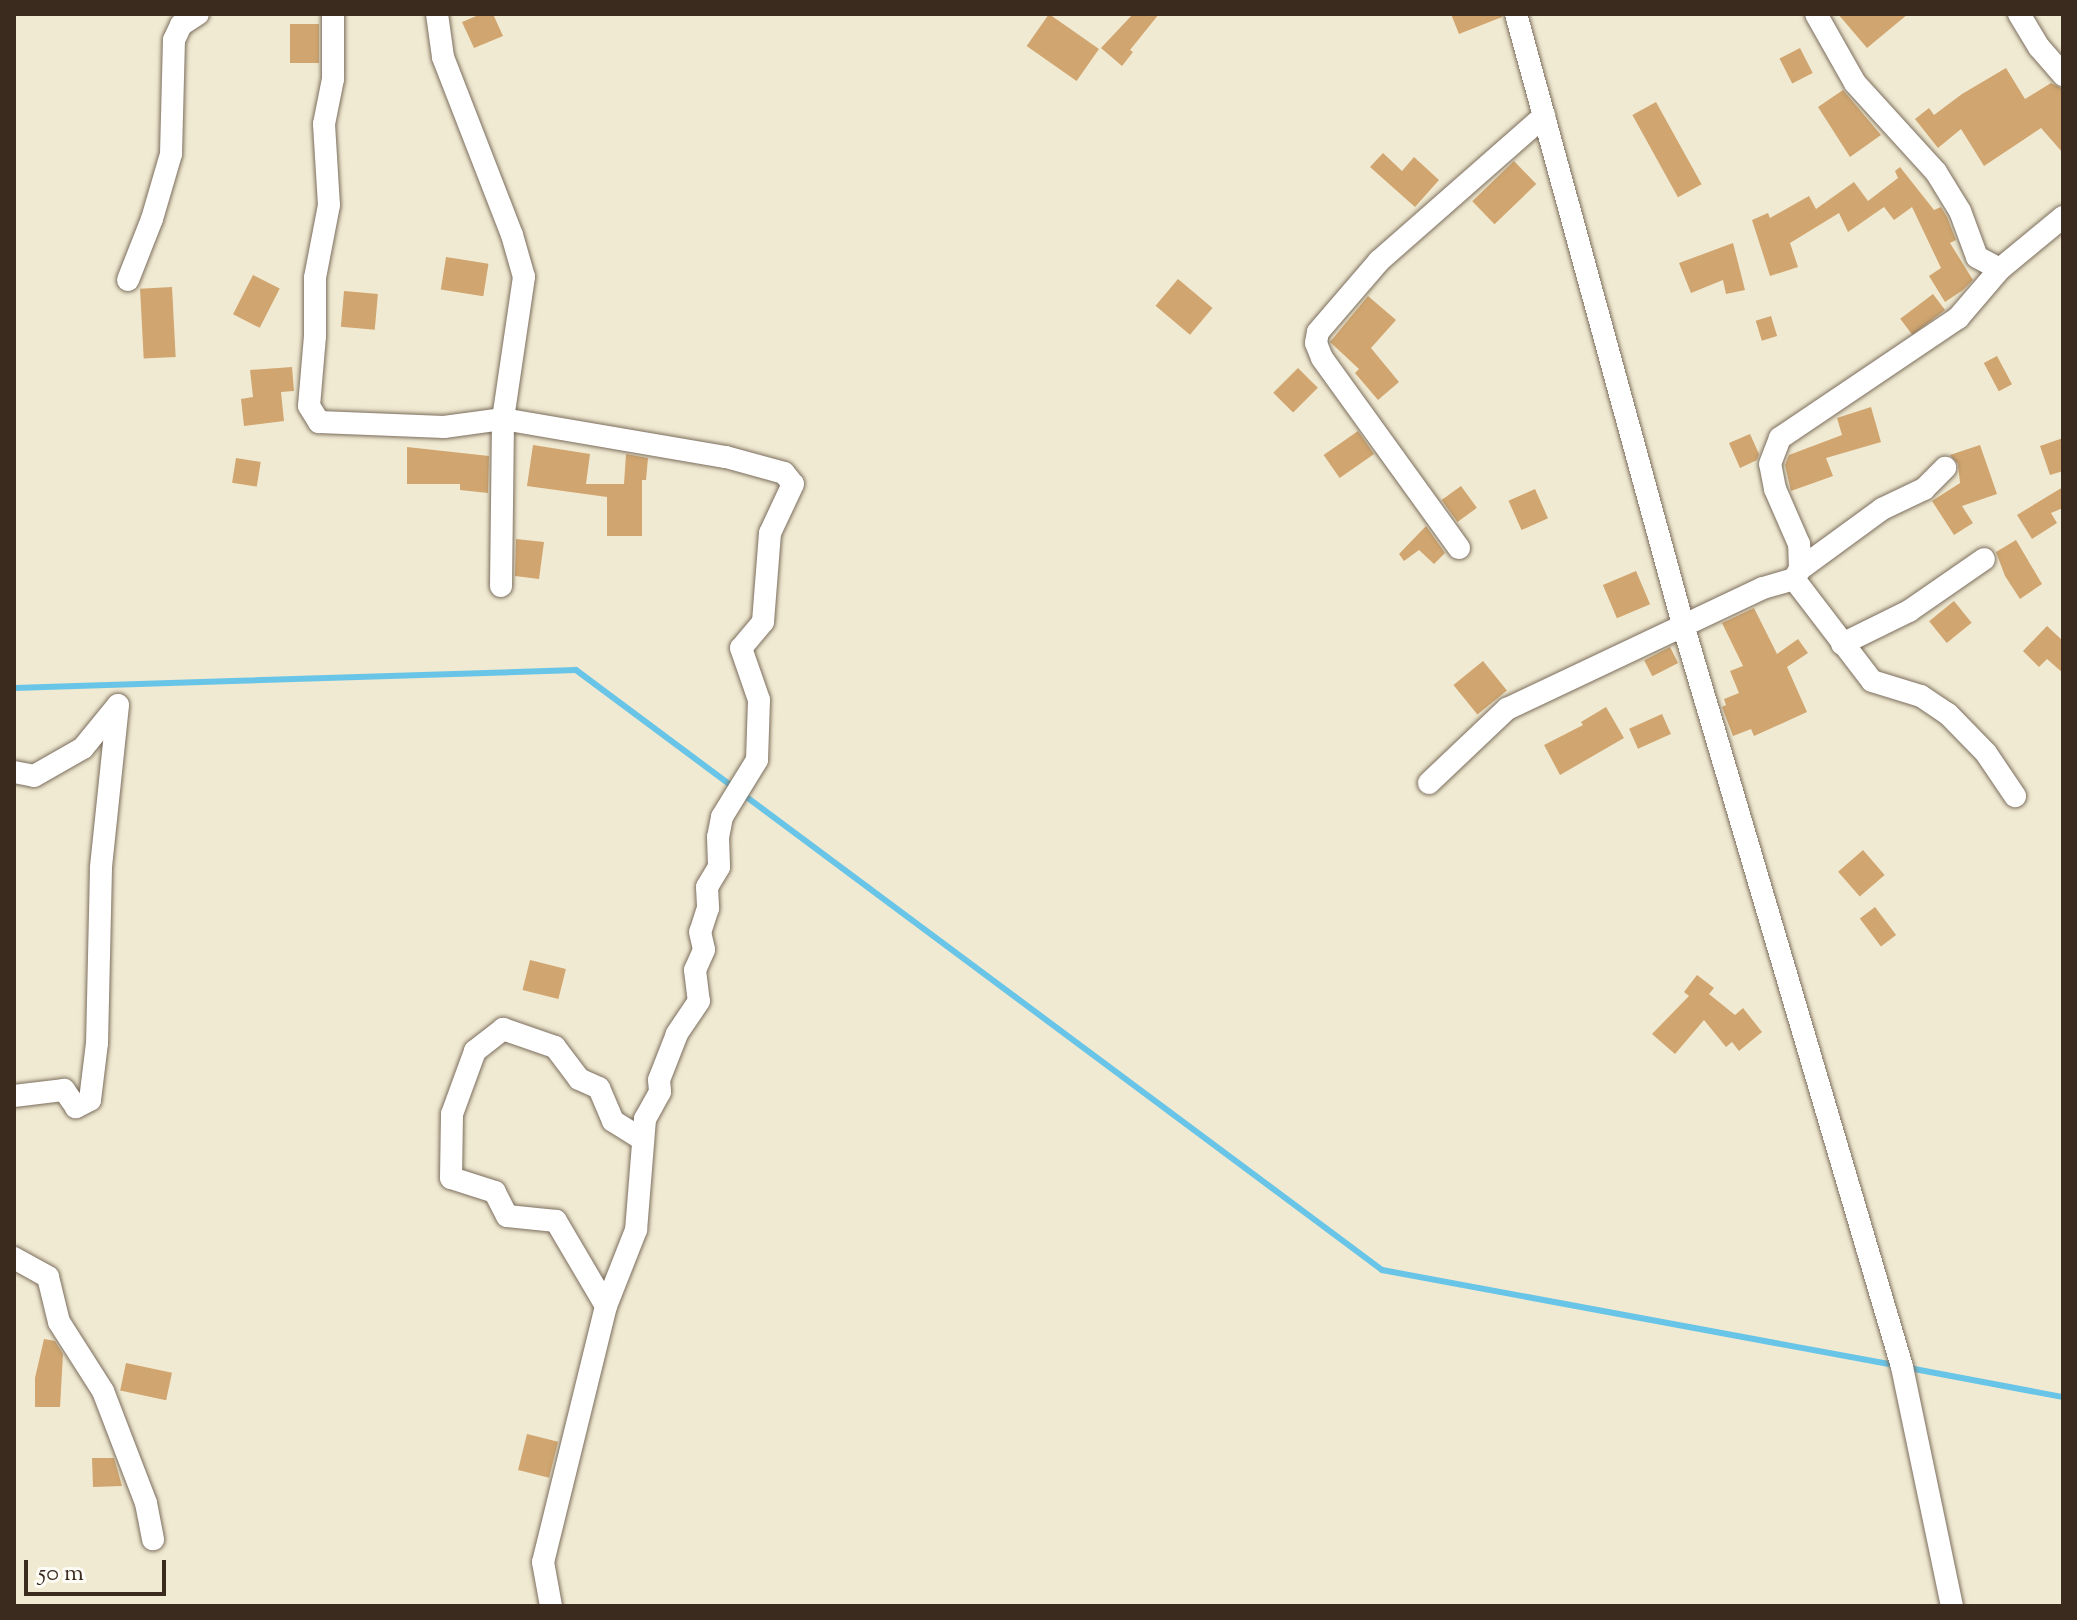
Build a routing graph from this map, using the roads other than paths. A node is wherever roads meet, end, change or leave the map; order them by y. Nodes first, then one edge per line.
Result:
1 (198, 14) edge
2 (333, 14) edge
3 (437, 14) edge
4 (1516, 14) edge
5 (1816, 14) edge
6 (2019, 14) edge
7 (2063, 75) edge
8 (1544, 116) junction
9 (2063, 217) edge
10 (2000, 269) junction
11 (128, 280) dead end
12 (503, 419) junction
13 (1945, 468) dead end
14 (1459, 548) dead end
15 (1984, 559) dead end
16 (1797, 574) junction
17 (501, 586) dead end
18 (1684, 628) junction
19 (1842, 644) junction
20 (14, 772) edge
21 (1429, 783) dead end
22 (2015, 796) dead end
23 (14, 1096) edge
24 (642, 1139) junction
25 (14, 1258) edge
26 (606, 1306) junction
27 (153, 1539) dead end
28 (551, 1606) edge
29 (1952, 1606) edge

1 - 11 street
2 - 12 street
3 - 12 street
4 - 8 street
5 - 10 street
6 - 7 street
8 - 14 street
8 - 18 street
9 - 10 street
10 - 16 street
12 - 17 street
12 - 24 street
13 - 16 street
15 - 19 street
16 - 18 street
16 - 19 street
18 - 21 street
18 - 29 street
19 - 22 street
20 - 23 street
24 - 26 street
24 - 26 street
25 - 27 street
26 - 28 street

